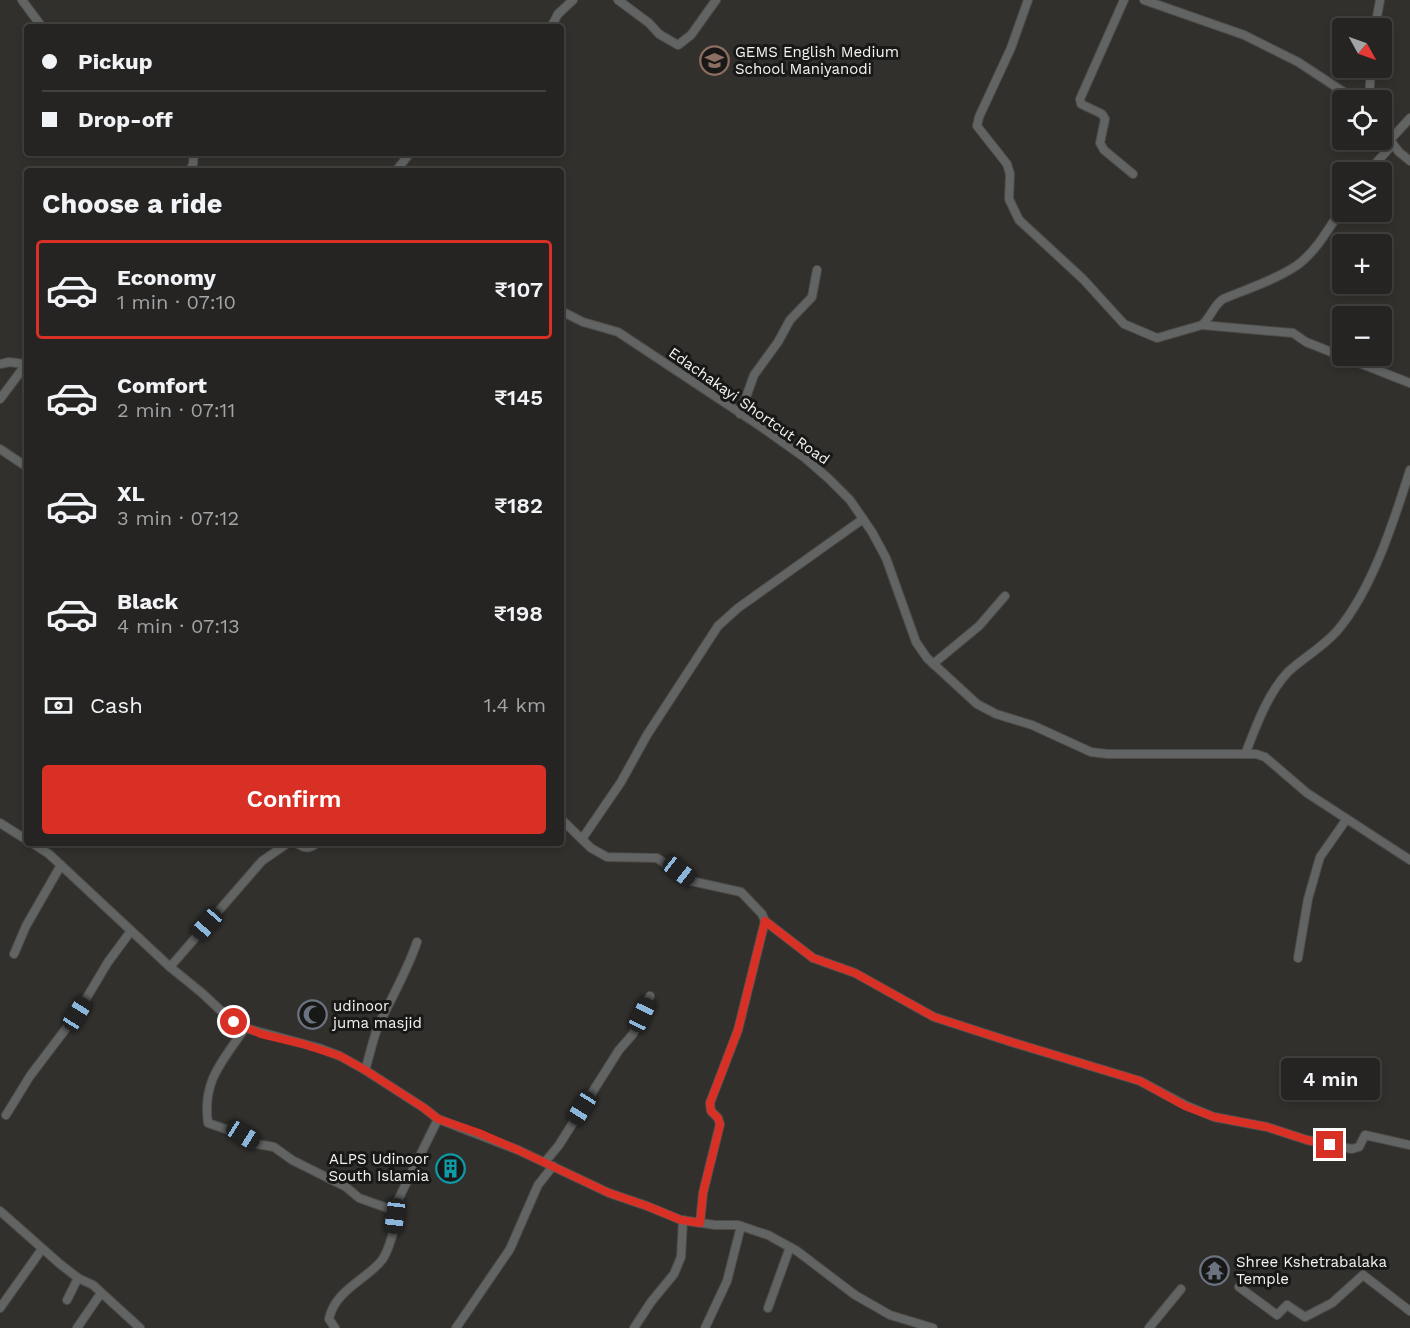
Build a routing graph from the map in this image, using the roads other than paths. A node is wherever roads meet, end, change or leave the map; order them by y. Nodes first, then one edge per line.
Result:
1 (22, 0) edge
2 (573, 0) edge
3 (618, 0) edge
4 (716, 0) edge
5 (1028, 0) edge
6 (1124, 0) edge
7 (1144, 0) edge
8 (1380, 0) edge
9 (1377, 18) edge
10 (40, 24) edge
11 (553, 24) edge
12 (1341, 90) edge
13 (1410, 118) edge
14 (1392, 141) edge
15 (1392, 143) edge
16 (1385, 150) edge
17 (408, 156) edge
18 (1410, 161) edge
19 (1376, 162) edge
20 (398, 168) edge
21 (1133, 174) dead end
22 (1333, 222) edge
23 (817, 270) dead end
24 (564, 312) edge
25 (1202, 325) junction
26 (0, 364) edge
27 (24, 364) edge
28 (24, 367) edge
29 (1410, 382) edge
30 (0, 399) edge
31 (740, 414) junction
32 (0, 449) edge
33 (24, 466) edge
34 (1410, 470) edge
35 (863, 519) junction
36 (1005, 596) dead end
37 (933, 664) junction
38 (1245, 753) junction
39 (1346, 820) junction
40 (564, 822) edge
41 (0, 823) edge
42 (24, 838) edge
43 (582, 839) junction
44 (37, 846) edge
45 (284, 846) edge
46 (1410, 860) edge
47 (61, 866) junction
48 (765, 921) junction
49 (131, 931) junction
50 (417, 942) dead end
51 (14, 954) dead end
52 (1298, 958) dead end
53 (170, 967) junction
54 (650, 996) dead end
55 (245, 1028) junction
56 (365, 1070) junction
57 (6, 1115) dead end
58 (438, 1119) junction
59 (1410, 1145) edge
60 (549, 1164) junction
61 (393, 1210) junction
62 (0, 1211) edge
63 (683, 1220) junction
64 (700, 1223) junction
65 (741, 1226) junction
66 (790, 1248) junction
67 (42, 1249) junction
68 (78, 1278) junction
69 (1239, 1287) dead end
70 (1181, 1289) dead end
71 (101, 1293) junction
72 (67, 1300) dead end
73 (0, 1308) edge
74 (768, 1308) dead end
75 (1410, 1311) edge
76 (77, 1328) edge
77 (140, 1328) edge
78 (335, 1328) edge
79 (456, 1328) edge
80 (634, 1328) edge
81 (705, 1328) edge
82 (933, 1328) edge
83 (1149, 1328) edge

1 - 10 street
2 - 11 street
3 - 4 street
5 - 25 street
6 - 21 street
7 - 12 street
8 - 9 street
13 - 14 street
15 - 18 street
16 - 19 street
17 - 20 street
22 - 25 street
23 - 31 street
24 - 31 street, Edachakayi Shortcut Road
25 - 29 street
26 - 27 street
28 - 30 street
31 - 35 street, Edachakayi Shortcut Road
32 - 33 street
34 - 38 street
35 - 37 street, Edachakayi Shortcut Road
35 - 43 street
36 - 37 street
37 - 38 street, Edachakayi Shortcut Road
38 - 39 street, Edachakayi Shortcut Road
39 - 46 street, Edachakayi Shortcut Road
39 - 52 street
40 - 43 street
41 - 42 street
43 - 48 street
44 - 47 street
45 - 53 street
47 - 49 street
47 - 51 street
48 - 59 street
48 - 64 street
49 - 53 street
49 - 57 street
50 - 56 street
53 - 55 street
54 - 60 street
55 - 56 street
55 - 61 street
56 - 58 street
58 - 60 street
58 - 61 street
60 - 63 street
60 - 79 street
61 - 78 street
62 - 67 street
63 - 64 street
63 - 80 street
64 - 65 street
65 - 66 street
65 - 81 street
66 - 74 street
66 - 82 street
67 - 68 street
67 - 73 street
68 - 71 street
68 - 72 street
69 - 75 street
70 - 83 street
71 - 76 street
71 - 77 street

